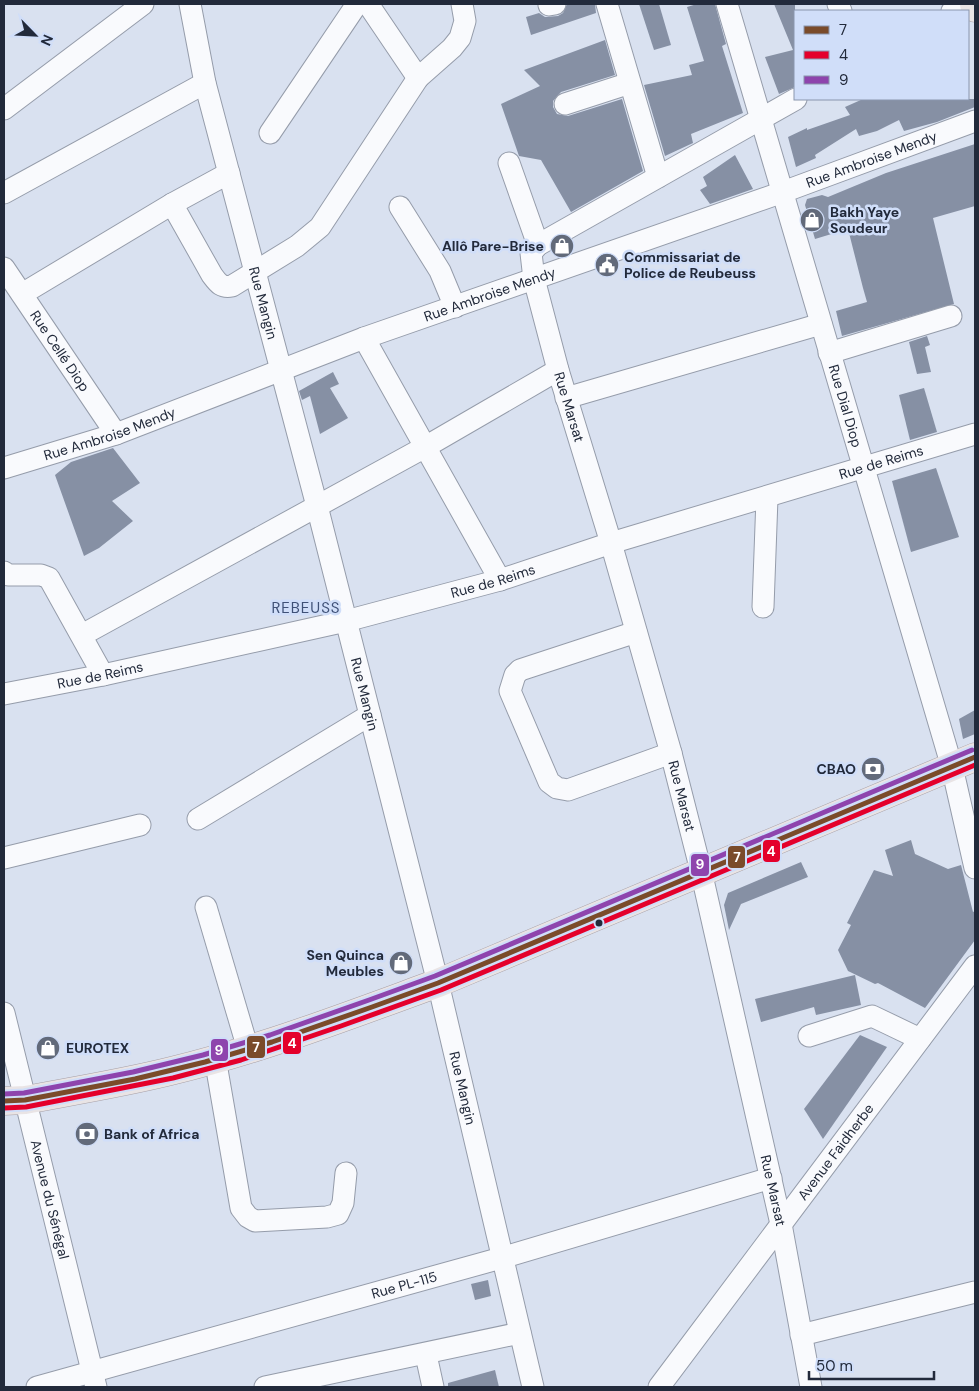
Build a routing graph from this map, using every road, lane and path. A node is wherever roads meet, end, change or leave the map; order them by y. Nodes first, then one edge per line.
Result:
1 (143, 4) edge
2 (190, 4) edge
3 (357, 4) edge
4 (368, 4) edge
5 (462, 4) edge
6 (607, 4) edge
7 (727, 4) edge
8 (965, 4) edge
9 (974, 4) edge
10 (975, 8) edge
11 (954, 10) edge
12 (418, 78) junction
13 (205, 83) junction
14 (630, 83) junction
15 (794, 100) edge
16 (565, 104) dead end
17 (4, 108) edge
18 (762, 118) junction
19 (975, 121) edge
20 (270, 133) dead end
21 (509, 162) dead end
22 (229, 173) junction
23 (658, 177) junction
24 (784, 192) junction
25 (4, 193) edge
26 (172, 204) junction
27 (400, 207) dead end
28 (538, 245) junction
29 (4, 268) edge
30 (256, 272) junction
31 (534, 280) junction
32 (22, 294) junction
33 (455, 306) junction
34 (951, 316) dead end
35 (821, 324) junction
36 (364, 338) junction
37 (830, 354) junction
38 (281, 369) junction
39 (558, 370) junction
40 (566, 398) junction
41 (116, 434) junction
42 (975, 434) edge
43 (427, 446) junction
44 (863, 467) junction
45 (4, 468) edge
46 (767, 498) junction
47 (317, 506) junction
48 (611, 543) junction
49 (4, 572) edge
50 (500, 580) junction
51 (764, 607) dead end
52 (346, 621) junction
53 (636, 632) junction
54 (82, 635) junction
55 (103, 675) junction
56 (4, 694) edge
57 (370, 715) junction
58 (671, 752) junction
59 (964, 762) edge
60 (198, 818) dead end
61 (140, 825) dead end
62 (971, 832) edge
63 (4, 858) edge
64 (975, 868) edge
65 (701, 871) junction
66 (206, 907) dead end
67 (975, 966) edge
68 (438, 983) junction
69 (4, 1013) edge
70 (809, 1036) dead end
71 (920, 1039) junction
72 (248, 1049) junction
73 (216, 1058) junction
74 (14, 1101) edge
75 (346, 1174) dead end
76 (771, 1178) junction
77 (782, 1224) junction
78 (501, 1258) junction
79 (975, 1292) edge
80 (520, 1333) junction
81 (801, 1334) junction
82 (426, 1355) junction
83 (94, 1380) edge
84 (68, 1383) edge
85 (37, 1387) edge
86 (265, 1387) edge
87 (433, 1387) edge
88 (533, 1387) edge
89 (659, 1387) edge
90 (811, 1387) edge

1 - 17 street
2 - 13 street, Rue Mangin
3 - 20 street
4 - 12 street
5 - 12 street
6 - 14 street
7 - 18 street, Rue Dial Diop
8 - 11 street
9 - 10 main road
12 - 30 street
13 - 22 street, Rue Mangin
13 - 25 street
14 - 16 street
14 - 23 street
15 - 18 street
18 - 23 street
18 - 24 street, Rue Dial Diop
19 - 24 street, Rue Ambroise Mendy
21 - 28 street
22 - 26 street
22 - 30 street, Rue Mangin
23 - 28 street
24 - 31 street, Rue Ambroise Mendy
24 - 35 street, Rue Dial Diop
26 - 30 street
26 - 32 street
27 - 33 street
28 - 31 street, Rue Marsat
29 - 32 street, Rue Cellé Diop
30 - 38 street, Rue Mangin
31 - 33 street, Rue Ambroise Mendy
31 - 39 street, Rue Marsat
32 - 41 street, Rue Cellé Diop
33 - 36 street, Rue Ambroise Mendy
34 - 37 street
35 - 37 street, Rue Dial Diop
35 - 40 street
36 - 38 street, Rue Ambroise Mendy
36 - 43 street
37 - 44 street, Rue Dial Diop
38 - 41 street, Rue Ambroise Mendy
38 - 47 street, Rue Mangin
39 - 40 street, Rue Marsat
39 - 43 street
40 - 48 street, Rue Marsat
41 - 45 street, Rue Ambroise Mendy
42 - 44 street, Rue de Reims
43 - 47 street
43 - 50 street
44 - 46 street, Rue de Reims
44 - 59 street, Rue Dial Diop
46 - 48 street, Rue de Reims
46 - 51 street
47 - 52 street, Rue Mangin
47 - 54 street
48 - 50 street, Rue de Reims
48 - 53 street, Rue Marsat
49 - 54 street
50 - 52 street, Rue de Reims
52 - 55 street, Rue de Reims
52 - 57 street, Rue Mangin
53 - 58 street, Rue Marsat
53 - 58 street
54 - 55 street
55 - 56 street, Rue de Reims
57 - 60 street
57 - 68 street, Rue Mangin
58 - 65 street, Rue Marsat
59 - 62 street, Rue Dial Diop
59 - 65 main road
61 - 63 street
62 - 64 street, Rue Dial Diop
65 - 68 main road
65 - 76 street, Rue Marsat
66 - 72 street
67 - 71 street, Avenue Faidherbe
68 - 72 main road
68 - 78 street, Rue Mangin
69 - 74 street, Avenue du Sénégal
70 - 71 street
71 - 77 street, Avenue Faidherbe
72 - 73 main road
73 - 74 main road
73 - 75 street
74 - 83 street, Avenue du Sénégal
76 - 77 street, Rue Marsat
76 - 78 street, Rue PL-115
77 - 81 street, Rue Marsat
77 - 89 street, Avenue Faidherbe
78 - 80 street, Rue Mangin
78 - 83 street, Rue PL-115
79 - 81 street
80 - 82 street
80 - 88 street, Rue Mangin
81 - 90 street, Rue Marsat
82 - 86 street
82 - 87 street
83 - 84 street, Rue PL-115
84 - 85 street, Rue PL-115

